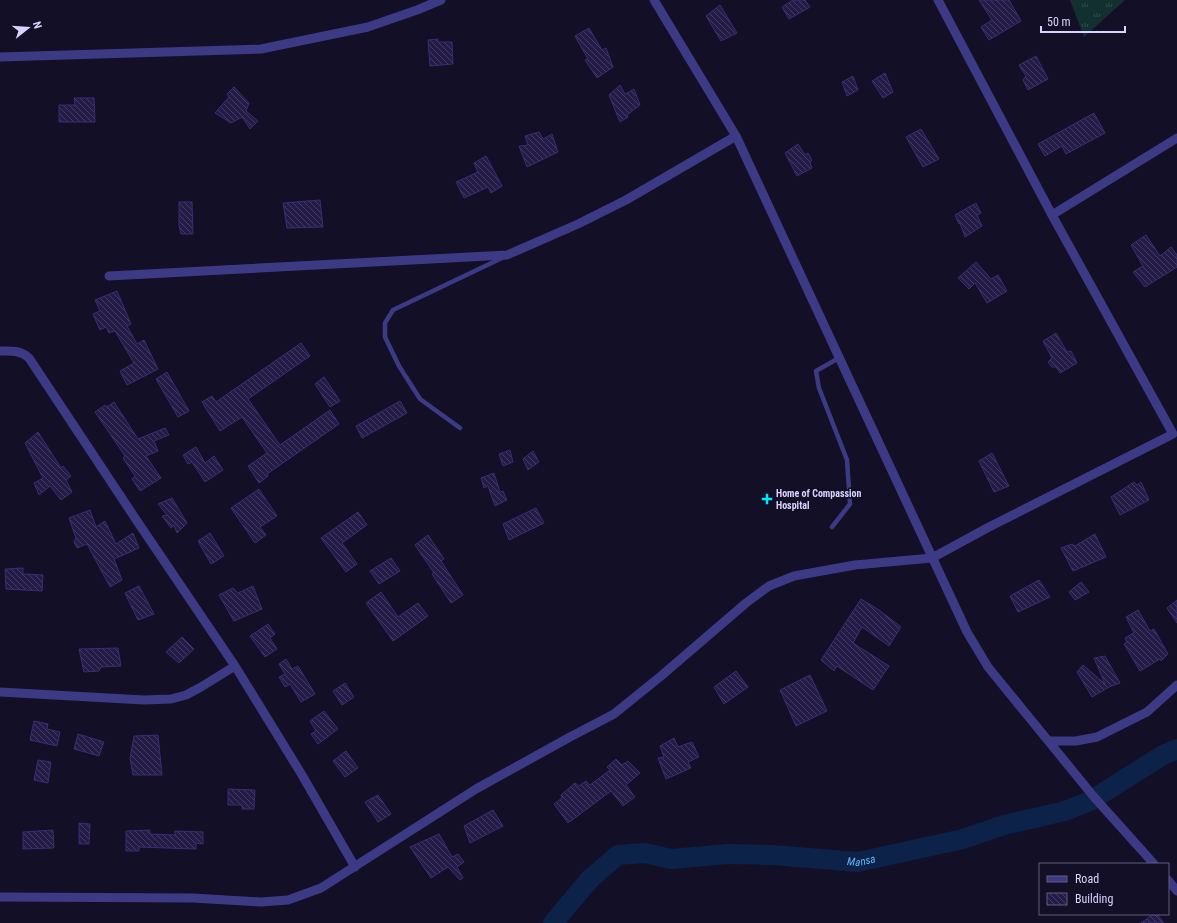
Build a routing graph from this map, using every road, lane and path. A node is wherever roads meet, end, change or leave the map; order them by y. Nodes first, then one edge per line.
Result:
1 (441, 0) edge
2 (654, 0) edge
3 (938, 0) edge
4 (0, 57) edge
5 (736, 136) junction
6 (1177, 138) edge
7 (1052, 215) junction
8 (507, 255) junction
9 (109, 276) dead end
10 (0, 351) edge
11 (839, 358) junction
12 (460, 428) dead end
13 (1175, 433) edge
14 (832, 527) dead end
15 (932, 558) junction
16 (235, 666) junction
17 (1177, 685) edge
18 (0, 692) edge
19 (1049, 742) junction
20 (1153, 863) edge
21 (355, 867) junction
22 (1169, 881) edge
23 (1177, 891) edge
24 (0, 897) edge

1 - 4 street
2 - 5 street
3 - 7 street
5 - 8 street
5 - 11 street
6 - 7 street
7 - 13 street
8 - 9 street
8 - 12 lane
10 - 16 street
11 - 14 lane
11 - 15 street
13 - 15 street
15 - 19 street
15 - 21 street
16 - 18 street
16 - 21 street
17 - 19 street
19 - 20 street
21 - 24 street
22 - 23 street

